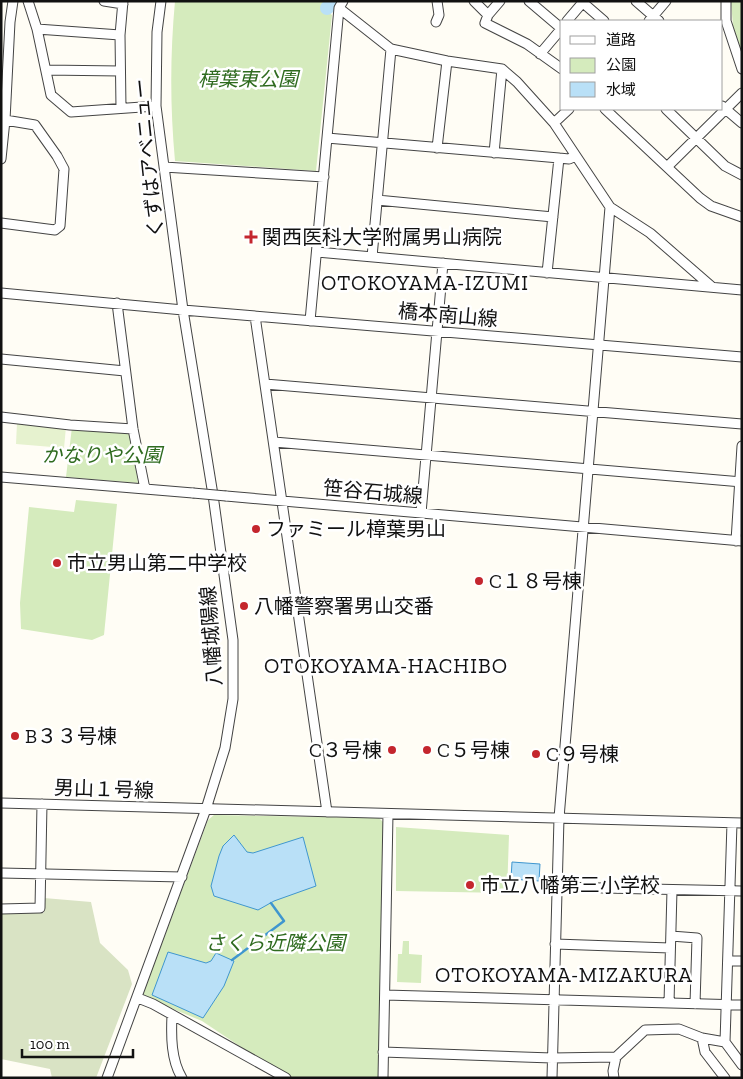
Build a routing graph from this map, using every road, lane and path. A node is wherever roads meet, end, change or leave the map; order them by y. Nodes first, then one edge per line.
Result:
1 (13, 1) edge
2 (28, 1) edge
3 (104, 1) edge
4 (161, 1) edge
5 (437, 1) edge
6 (474, 1) edge
7 (500, 1) edge
8 (529, 1) edge
9 (636, 1) edge
10 (666, 1) edge
11 (726, 1) edge
12 (123, 2) edge
13 (583, 2) edge
14 (341, 5) edge
15 (488, 15) junction
16 (654, 19) edge
17 (569, 20) edge
18 (603, 20) edge
19 (724, 21) edge
20 (436, 22) dead end
21 (560, 25) edge
22 (38, 29) junction
23 (560, 31) edge
24 (6, 34) edge
25 (120, 36) junction
26 (391, 49) junction
27 (540, 54) junction
28 (447, 60) junction
29 (560, 68) edge
30 (502, 69) junction
31 (742, 69) edge
32 (46, 70) junction
33 (120, 71) junction
34 (742, 93) edge
35 (156, 106) junction
36 (121, 108) junction
37 (723, 108) edge
38 (568, 110) edge
39 (607, 110) edge
40 (667, 110) edge
41 (721, 110) edge
42 (5, 120) junction
43 (554, 123) junction
44 (742, 123) edge
45 (327, 138) junction
46 (696, 138) junction
47 (382, 143) junction
48 (437, 148) junction
49 (494, 153) junction
50 (576, 156) junction
51 (1, 158) edge
52 (559, 158) junction
53 (164, 167) junction
54 (667, 167) junction
55 (742, 175) edge
56 (324, 177) junction
57 (377, 200) junction
58 (610, 207) junction
59 (552, 217) junction
60 (742, 217) edge
61 (1, 223) edge
62 (317, 252) junction
63 (372, 257) junction
64 (443, 263) junction
65 (547, 273) junction
66 (604, 278) junction
67 (712, 287) junction
68 (742, 290) edge
69 (1, 293) edge
70 (117, 303) junction
71 (183, 310) junction
72 (256, 316) junction
73 (310, 321) junction
74 (437, 332) junction
75 (599, 345) junction
76 (742, 357) edge
77 (1, 359) edge
78 (125, 371) junction
79 (265, 384) junction
80 (431, 398) junction
81 (593, 411) junction
82 (1, 417) edge
83 (742, 424) edge
84 (133, 429) junction
85 (274, 442) junction
86 (742, 446) edge
87 (426, 455) junction
88 (588, 469) junction
89 (1, 477) edge
90 (740, 482) edge
91 (145, 489) junction
92 (283, 501) junction
93 (421, 514) junction
94 (583, 527) junction
95 (739, 541) edge
96 (1, 803) edge
97 (42, 804) junction
98 (206, 809) junction
99 (327, 812) junction
100 (388, 814) junction
101 (559, 818) junction
102 (732, 823) junction
103 (742, 823) edge
104 (1, 873) edge
105 (41, 874) junction
106 (182, 877) junction
107 (557, 887) junction
108 (672, 890) junction
109 (728, 891) junction
110 (742, 891) edge
111 (1, 908) edge
112 (671, 936) junction
113 (555, 944) junction
114 (670, 948) junction
115 (728, 961) junction
116 (742, 961) edge
117 (385, 995) junction
118 (138, 998) junction
119 (553, 999) junction
120 (668, 1003) junction
121 (695, 1004) junction
122 (726, 1005) junction
123 (742, 1005) edge
124 (172, 1015) junction
125 (702, 1038) junction
126 (725, 1042) junction
127 (383, 1052) junction
128 (616, 1057) junction
129 (552, 1058) junction
130 (742, 1065) edge
131 (107, 1078) edge
132 (182, 1078) edge
133 (286, 1078) edge
134 (383, 1078) edge
135 (552, 1078) edge
136 (614, 1078) edge
137 (725, 1078) edge

1 - 24 street
2 - 22 street
3 - 12 street
4 - 35 street, くずはアベニュー
5 - 20 street
6 - 15 street
7 - 15 street
8 - 21 street
9 - 16 street
10 - 16 street
11 - 19 street
12 - 25 street
13 - 17 street
13 - 18 street
14 - 26 street
14 - 45 street
15 - 27 street
19 - 31 street
22 - 25 street
22 - 32 street
23 - 27 street
24 - 42 street
25 - 33 street
26 - 28 street
26 - 47 street
27 - 29 street
28 - 30 street
28 - 48 street
30 - 43 street
30 - 49 street
32 - 33 street
32 - 36 street
33 - 36 street
34 - 37 street
35 - 36 street
35 - 53 street, くずはアベニュー
37 - 44 street
38 - 43 street
39 - 54 street
40 - 46 street
41 - 46 street
42 - 51 street
42 - 61 street
43 - 50 street
45 - 47 street
45 - 56 street
46 - 54 street
46 - 55 street
47 - 48 street
47 - 57 street
48 - 49 street
49 - 52 street
50 - 52 street
50 - 58 street
52 - 59 street
53 - 56 street
53 - 71 street, くずはアベニュー
54 - 60 street
56 - 62 street
57 - 59 street
57 - 63 street
58 - 66 street
58 - 67 street
59 - 65 street
62 - 63 street
62 - 73 street
63 - 64 street
64 - 65 street
64 - 74 street
65 - 66 street
66 - 67 street
66 - 75 street
67 - 68 street
69 - 70 street, 橋本南山線
70 - 71 street, 橋本南山線
70 - 78 street
71 - 72 street, 橋本南山線
71 - 98 street, 八幡城陽線
72 - 73 street, 橋本南山線
72 - 79 street
73 - 74 street, 橋本南山線
74 - 75 street, 橋本南山線
74 - 80 street
75 - 76 street, 橋本南山線
75 - 81 street
77 - 78 street
78 - 84 street
79 - 80 street
79 - 85 street
80 - 81 street
80 - 87 street
81 - 83 street
81 - 88 street
82 - 84 street
84 - 91 street
85 - 87 street
85 - 92 street
86 - 90 street
87 - 88 street
87 - 93 street
88 - 90 street
88 - 94 street
89 - 91 street, 笹谷石城線
90 - 95 street
91 - 92 street, 笹谷石城線, bridge
92 - 93 street, 笹谷石城線
92 - 99 street
93 - 94 street, 笹谷石城線
94 - 95 street, 笹谷石城線
94 - 101 street
96 - 97 street, 男山１号線
97 - 98 street, 男山１号線
97 - 105 street
98 - 99 street, 男山１号線
98 - 106 street, 八幡城陽線
99 - 100 street, 男山１号線
100 - 101 street, 男山１号線
100 - 117 street
101 - 102 street, 男山１号線
101 - 107 street
102 - 103 street, 男山１号線
102 - 109 street
104 - 105 street
105 - 106 street
105 - 111 street
106 - 118 street, 八幡城陽線
107 - 108 street
107 - 113 street
108 - 109 street
108 - 112 street
109 - 110 street
109 - 115 street
112 - 114 street
112 - 121 street
113 - 114 street
113 - 119 street
114 - 120 street
115 - 116 street
115 - 122 street
117 - 119 street
117 - 127 street
118 - 124 street
118 - 131 street, 八幡城陽線
119 - 120 street
119 - 129 street
120 - 121 street
121 - 122 street
122 - 123 street
122 - 126 street
124 - 132 street
124 - 133 street
125 - 126 street
125 - 128 street
125 - 137 street
126 - 130 street
127 - 129 street
127 - 134 street
128 - 129 street
128 - 136 street
129 - 135 street

